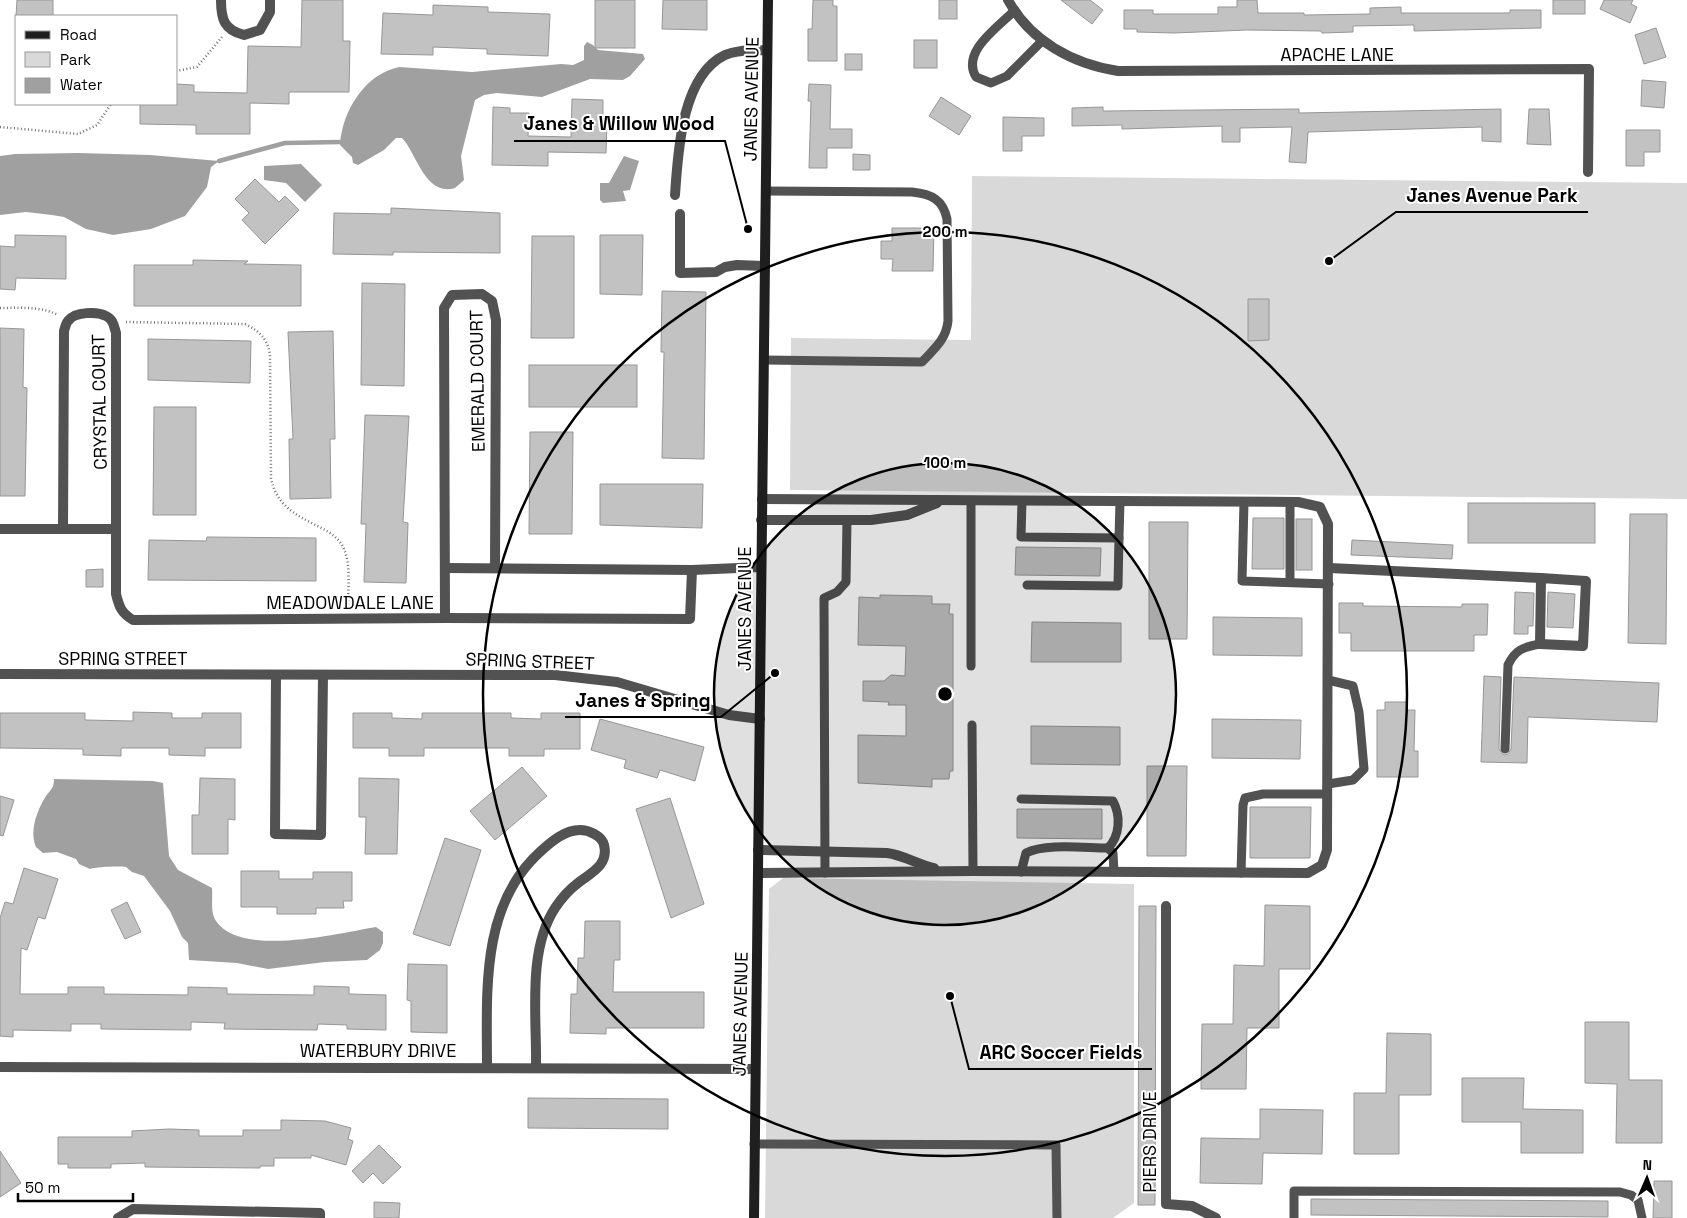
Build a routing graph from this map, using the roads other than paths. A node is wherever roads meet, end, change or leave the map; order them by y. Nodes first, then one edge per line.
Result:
1 (221, 0) edge
2 (270, 0) edge
3 (768, 0) edge
4 (1008, 0) edge
5 (1014, 11) junction
6 (1043, 40) junction
7 (768, 50) junction
8 (1588, 172) dead end
9 (766, 191) junction
10 (675, 195) dead end
11 (680, 214) dead end
12 (765, 266) junction
13 (764, 360) junction
14 (762, 499) junction
15 (942, 500) junction
16 (970, 500) junction
17 (1022, 501) junction
18 (1120, 501) junction
19 (1244, 502) junction
20 (1290, 502) junction
21 (761, 520) junction
22 (847, 520) junction
23 (0, 529) edge
24 (63, 529) junction
25 (116, 529) junction
26 (1119, 538) junction
27 (761, 567) junction
28 (444, 568) junction
29 (495, 568) junction
30 (1329, 568) junction
31 (692, 570) junction
32 (1541, 578) junction
33 (1290, 582) junction
34 (1329, 584) junction
35 (1027, 585) dead end
36 (445, 618) junction
37 (1540, 644) junction
38 (970, 666) dead end
39 (0, 674) edge
40 (276, 674) junction
41 (323, 675) junction
42 (1328, 680) junction
43 (760, 719) junction
44 (972, 725) dead end
45 (1505, 749) dead end
46 (1327, 789) junction
47 (1021, 799) dead end
48 (1108, 848) junction
49 (758, 850) junction
50 (825, 851) junction
51 (944, 872) junction
52 (973, 872) junction
53 (1021, 872) junction
54 (1114, 872) junction
55 (758, 873) junction
56 (825, 873) junction
57 (1241, 873) junction
58 (1166, 906) dead end
59 (0, 1066) edge
60 (487, 1067) junction
61 (536, 1067) junction
62 (755, 1068) junction
63 (754, 1144) junction
64 (118, 1218) edge
65 (320, 1218) edge
66 (754, 1218) edge
67 (1056, 1218) edge
68 (1216, 1218) edge
69 (1294, 1218) edge
70 (1642, 1218) edge

1 - 2 street
3 - 7 street, JANES AVENUE
4 - 5 street, APACHE LANE
5 - 6 street, APACHE LANE
5 - 6 lane
6 - 8 street, APACHE LANE
7 - 9 street, JANES AVENUE
7 - 10 street
9 - 12 street, JANES AVENUE
9 - 13 lane
11 - 12 street
12 - 13 street, JANES AVENUE
13 - 14 street, JANES AVENUE
14 - 15 street
14 - 21 street, JANES AVENUE
15 - 16 street
15 - 22 street
16 - 17 street
16 - 38 lane
17 - 18 street
17 - 26 lane
18 - 19 street
18 - 26 lane
19 - 20 street
19 - 33 lane
20 - 30 street
20 - 33 lane
21 - 22 street
21 - 27 street, JANES AVENUE
22 - 50 lane
23 - 24 street
24 - 25 street
24 - 25 street, CRYSTAL COURT
25 - 36 street, MEADOWDALE LANE
26 - 35 lane
27 - 31 street, MEADOWDALE LANE
27 - 43 street, JANES AVENUE
28 - 29 street, MEADOWDALE LANE
28 - 29 street, EMERALD COURT
28 - 36 street, MEADOWDALE LANE
29 - 31 street, MEADOWDALE LANE
30 - 32 street
30 - 34 street
31 - 36 street
32 - 37 street
32 - 37 street
33 - 34 lane
34 - 42 street
37 - 45 lane
39 - 40 street, SPRING STREET
40 - 41 street, SPRING STREET
40 - 41 street
41 - 43 street, SPRING STREET
42 - 46 street
42 - 46 lane
43 - 49 street, JANES AVENUE
44 - 52 lane
46 - 57 lane
46 - 57 street
47 - 48 lane
48 - 53 lane
48 - 54 lane
49 - 50 street
49 - 55 street, JANES AVENUE
50 - 51 street
50 - 56 lane
51 - 52 street
51 - 56 street
52 - 53 street
53 - 54 street
54 - 57 street
55 - 56 street
55 - 62 street, JANES AVENUE
58 - 68 street, PIERS DRIVE
59 - 60 street, WATERBURY DRIVE
60 - 61 street, WATERBURY DRIVE
60 - 61 street
61 - 62 street, WATERBURY DRIVE
62 - 63 street, JANES AVENUE
63 - 66 street, JANES AVENUE
63 - 67 lane
64 - 65 street
69 - 70 lane

